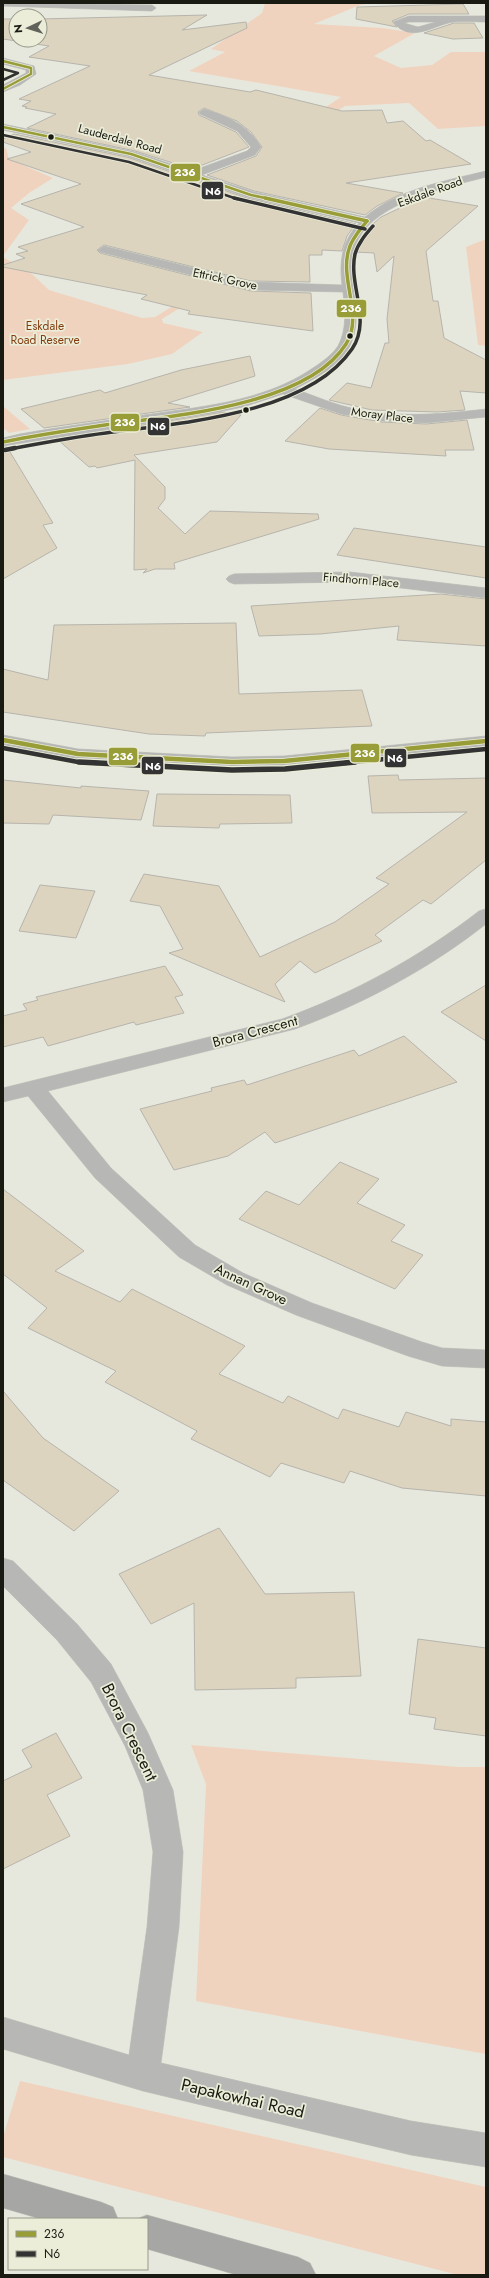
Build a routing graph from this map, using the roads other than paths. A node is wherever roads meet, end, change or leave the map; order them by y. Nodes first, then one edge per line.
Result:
1 (3, 3) edge
2 (152, 8) dead end
3 (486, 19) edge
4 (450, 20) dead end
5 (3, 61) edge
6 (3, 89) edge
7 (204, 112) dead end
8 (3, 127) edge
9 (191, 174) junction
10 (486, 174) edge
11 (368, 221) junction
12 (104, 250) dead end
13 (349, 289) junction
14 (282, 389) junction
15 (486, 413) edge
16 (3, 442) edge
17 (234, 578) dead end
18 (486, 593) edge
19 (3, 740) edge
20 (486, 741) edge
21 (486, 915) edge
22 (33, 1087) junction
23 (3, 1095) edge
24 (486, 1360) edge
25 (3, 1570) edge
26 (3, 2033) edge
27 (143, 2076) junction
28 (486, 2150) edge
29 (3, 2191) edge
30 (98, 2218) edge
31 (148, 2232) edge
32 (298, 2275) edge

1 - 2 street
3 - 4 street
5 - 6 street
7 - 9 street
8 - 9 street, Lauderdale Road
9 - 11 street, Lauderdale Road
10 - 11 street, Eskdale Road
11 - 13 street, Eskdale Road
12 - 13 street, Ettrick Grove
13 - 14 street, Eskdale Road
14 - 15 street, Moray Place
14 - 16 street, Eskdale Road
17 - 18 street, Findhorn Place
19 - 20 street
21 - 22 street, Brora Crescent
22 - 23 street, Brora Crescent
22 - 24 street, Annan Grove
25 - 27 street, Brora Crescent
26 - 27 street, Papakowhai Road
27 - 28 street, Papakowhai Road
29 - 30 main road
31 - 32 main road

